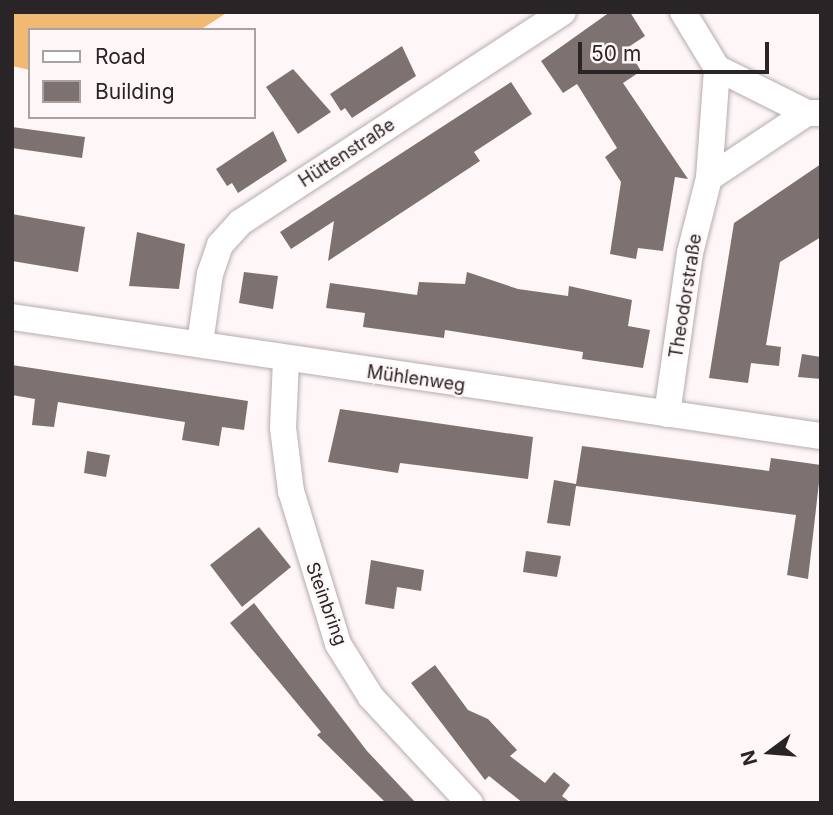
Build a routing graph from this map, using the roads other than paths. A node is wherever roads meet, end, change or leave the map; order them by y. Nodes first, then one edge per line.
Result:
1 (563, 12) edge
2 (682, 12) edge
3 (717, 68) junction
4 (814, 113) edge
5 (709, 178) junction
6 (12, 317) edge
7 (200, 343) junction
8 (286, 361) junction
9 (667, 414) junction
10 (821, 436) edge
11 (470, 803) edge

1 - 7 street, Hüttenstraße
2 - 3 street
3 - 4 street
3 - 5 street, Theodorstraße
4 - 5 street
5 - 9 street, Theodorstraße
6 - 7 street, Mühlenweg
7 - 8 street, Mühlenweg
8 - 9 street, Mühlenweg
8 - 11 street, Steinbring
9 - 10 street, Mühlenweg

